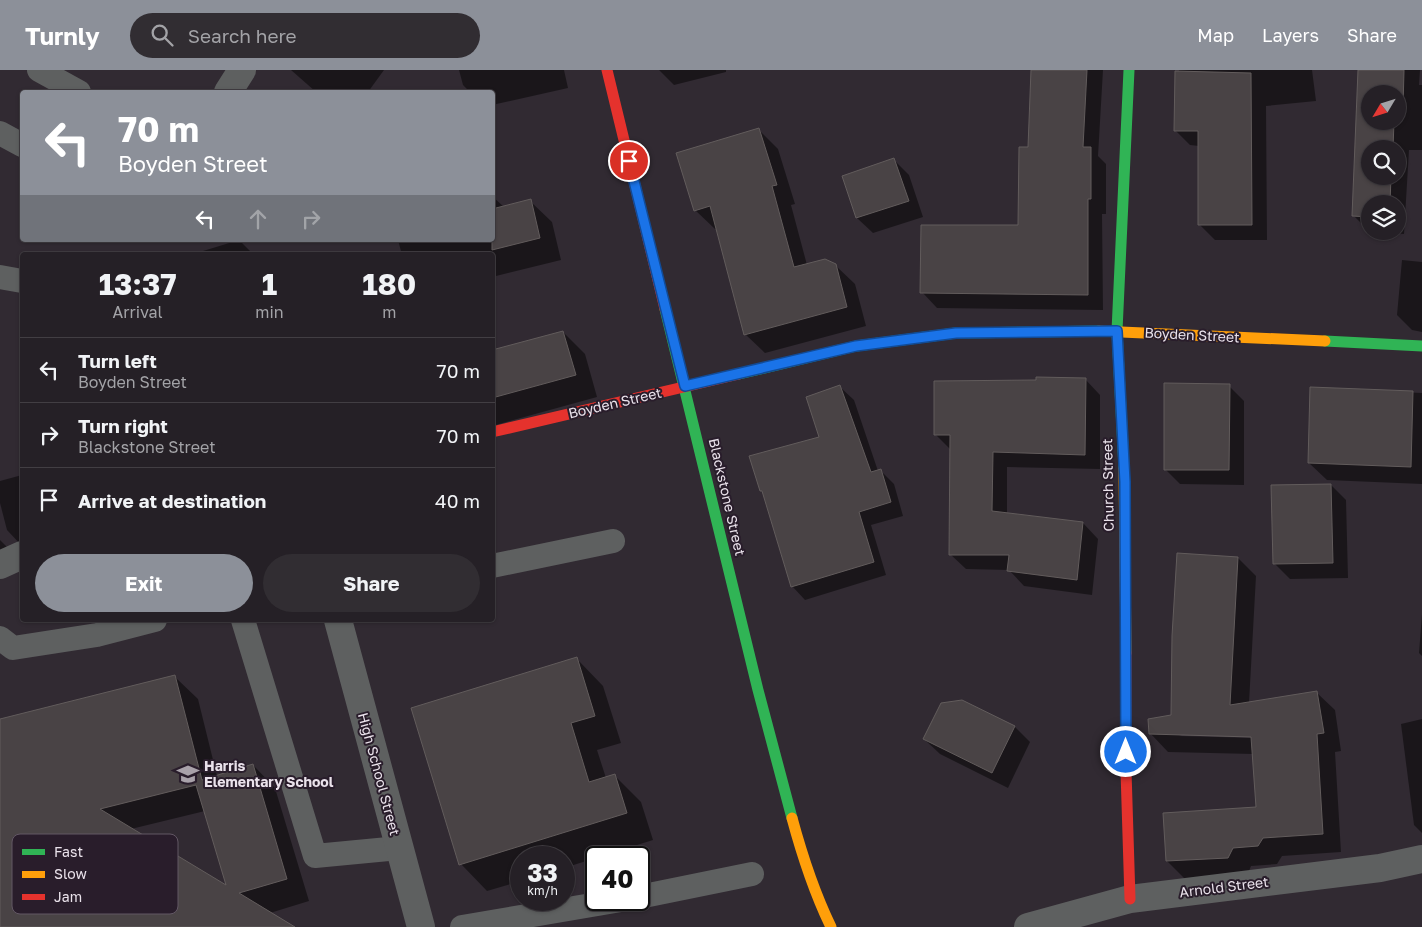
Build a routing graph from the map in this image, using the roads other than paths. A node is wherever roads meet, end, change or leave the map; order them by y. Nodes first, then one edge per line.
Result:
1 (39, 70) edge
2 (242, 70) edge
3 (607, 70) edge
4 (1129, 70) edge
5 (75, 90) edge
6 (229, 90) edge
7 (0, 134) edge
8 (20, 145) edge
9 (0, 277) edge
10 (20, 281) edge
11 (1117, 331) junction
12 (1422, 346) edge
13 (685, 386) junction
14 (495, 431) edge
15 (613, 541) dead end
16 (20, 556) edge
17 (0, 565) edge
18 (495, 565) edge
19 (147, 622) edge
20 (244, 622) edge
21 (339, 622) edge
22 (0, 638) edge
23 (399, 848) junction
24 (1422, 859) edge
25 (752, 874) dead end
26 (650, 895) edge
27 (1130, 899) junction
28 (585, 906) edge
29 (421, 927) edge
30 (462, 927) edge
31 (831, 927) edge
32 (1028, 927) edge

1 - 5 lane
2 - 6 street
3 - 13 street, Blackstone Street
4 - 11 street, Church Street
7 - 8 lane
9 - 10 lane
11 - 12 street, Boyden Street
11 - 13 street, Boyden Street
11 - 27 street, Church Street
13 - 14 street, Boyden Street
13 - 31 street, Blackstone Street
15 - 18 lane
16 - 17 street
19 - 22 lane
20 - 23 lane
21 - 23 street, High School Street
23 - 29 street, High School Street
24 - 27 street, Arnold Street
25 - 26 lane
27 - 32 street, Arnold Street
28 - 30 lane

